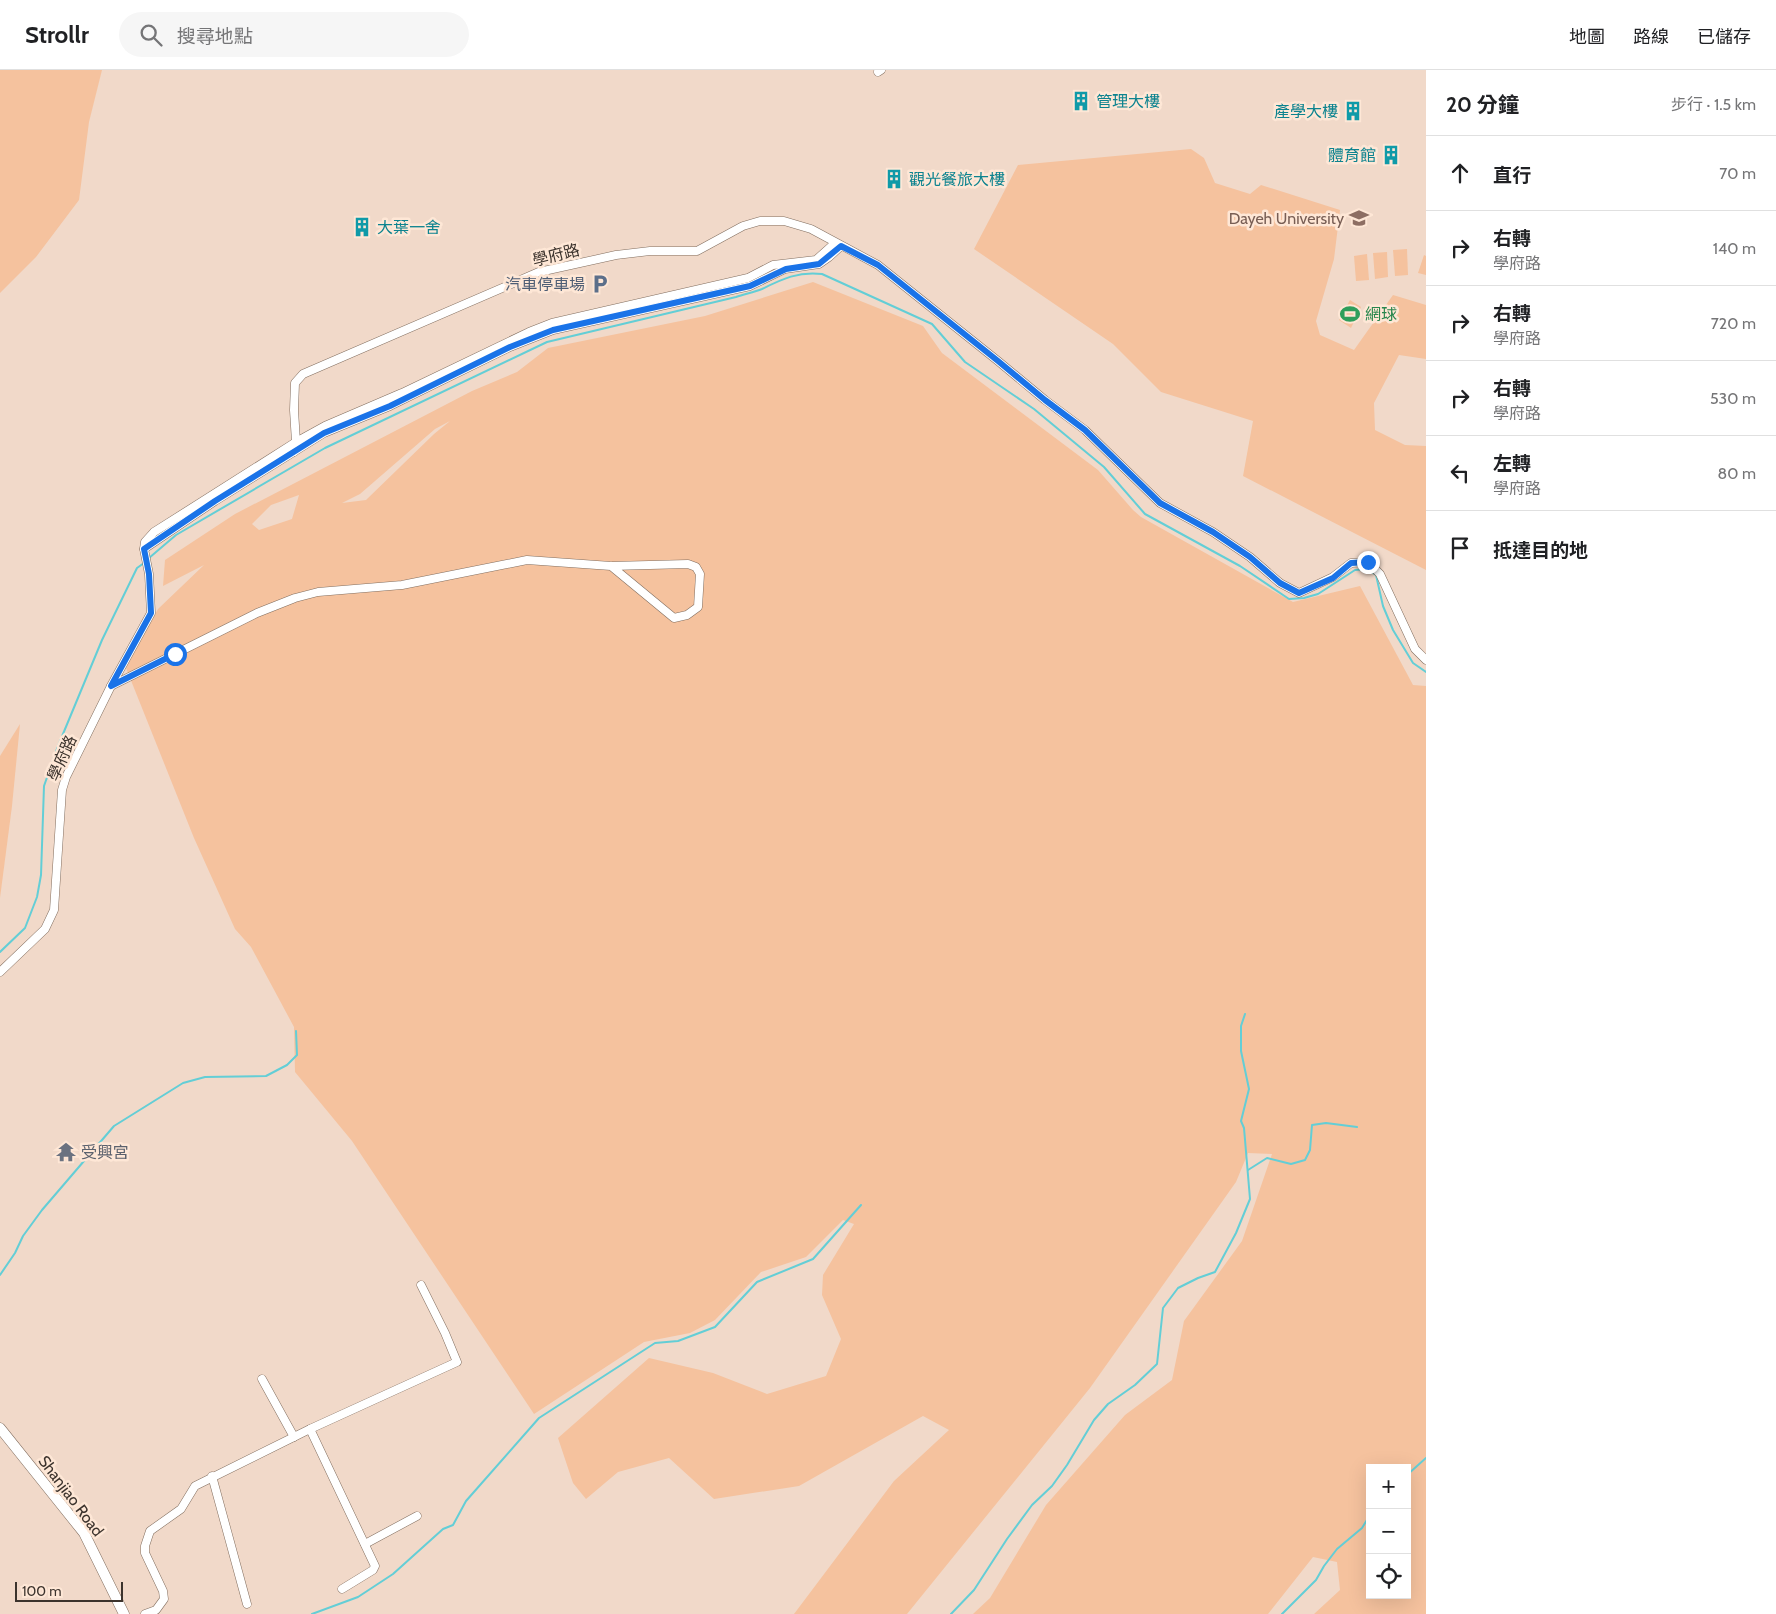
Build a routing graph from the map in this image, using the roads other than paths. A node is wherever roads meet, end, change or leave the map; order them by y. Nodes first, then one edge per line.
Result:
1 (838, 244) junction
2 (296, 442) junction
3 (294, 452) junction
4 (144, 549) junction
5 (611, 566) junction
6 (1426, 660) edge
7 (111, 686) junction
8 (0, 972) edge
9 (421, 1285) dead end
10 (262, 1379) dead end
11 (0, 1428) edge
12 (310, 1429) junction
13 (294, 1437) junction
14 (212, 1476) junction
15 (416, 1516) dead end
16 (365, 1544) junction
17 (342, 1588) dead end
18 (247, 1604) dead end
19 (124, 1614) edge
20 (144, 1614) edge

1 - 2 street
1 - 2 street, 學府路
1 - 3 street
1 - 6 street, 學府路
2 - 3 street, 學府路
2 - 4 street
3 - 4 street
4 - 7 street, 學府路
5 - 5 street
5 - 7 street
7 - 8 street, 學府路
9 - 12 street
10 - 13 street
11 - 19 main road, Shanjiao Road
12 - 13 street
12 - 16 street
13 - 14 street
14 - 18 street
14 - 20 street
15 - 16 street
16 - 17 street

